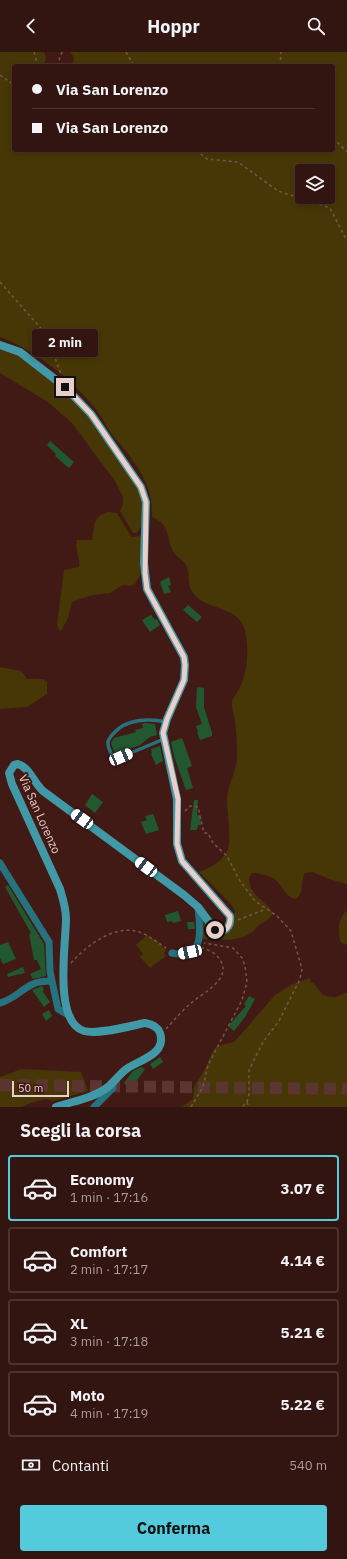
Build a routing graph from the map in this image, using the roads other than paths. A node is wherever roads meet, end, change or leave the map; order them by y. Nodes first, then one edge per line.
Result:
1 (0, 344) edge
2 (166, 722) junction
3 (164, 739) junction
4 (0, 864) edge
5 (198, 907) junction
6 (172, 952) road end
7 (52, 981) junction
8 (0, 1003) edge
9 (70, 1016) junction
10 (113, 1082) junction
11 (56, 1107) edge
12 (94, 1107) edge

1 - 2 street
2 - 3 street
2 - 3 lane
3 - 5 street, Via San Lorenzo
4 - 7 street
5 - 6 street
5 - 9 street, Via San Lorenzo
7 - 8 street
7 - 9 street
9 - 10 street, Via San Lorenzo
10 - 11 street
10 - 12 street

